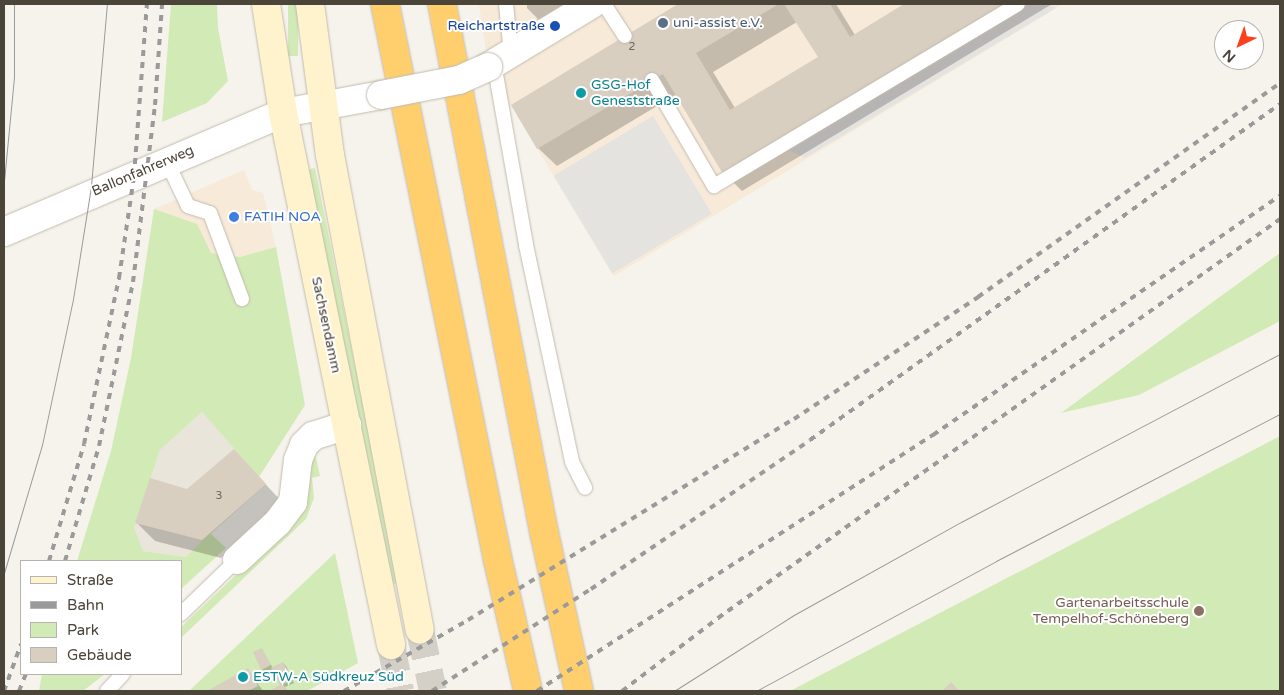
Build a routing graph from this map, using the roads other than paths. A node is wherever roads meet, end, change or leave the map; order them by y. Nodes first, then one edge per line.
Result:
1 (266, 4) edge
2 (310, 4) edge
3 (384, 4) edge
4 (442, 4) edge
5 (506, 4) edge
6 (592, 4) edge
7 (604, 4) edge
8 (1018, 4) edge
9 (625, 36) dead end
10 (498, 61) junction
11 (652, 80) dead end
12 (322, 106) junction
13 (283, 113) junction
14 (166, 160) junction
15 (4, 232) edge
16 (242, 299) dead end
17 (347, 425) junction
18 (585, 488) dead end
19 (237, 560) joint
20 (182, 613) edge
21 (420, 630) tunnel mouth
22 (391, 645) tunnel mouth
23 (122, 675) edge
24 (107, 691) edge
25 (528, 691) edge
26 (579, 691) edge

1 - 13 main road, Sachsendamm
2 - 12 main road
3 - 25 highway
4 - 26 highway
5 - 10 lane
6 - 10 street
7 - 9 lane
8 - 11 lane
10 - 12 street, bridge
10 - 18 lane
12 - 13 street
12 - 21 main road
13 - 14 street, Ballonfahrerweg
13 - 17 main road, Sachsendamm
14 - 15 street, Ballonfahrerweg
14 - 16 lane
17 - 19 street
17 - 22 main road, Sachsendamm
19 - 20 lane
23 - 24 lane

